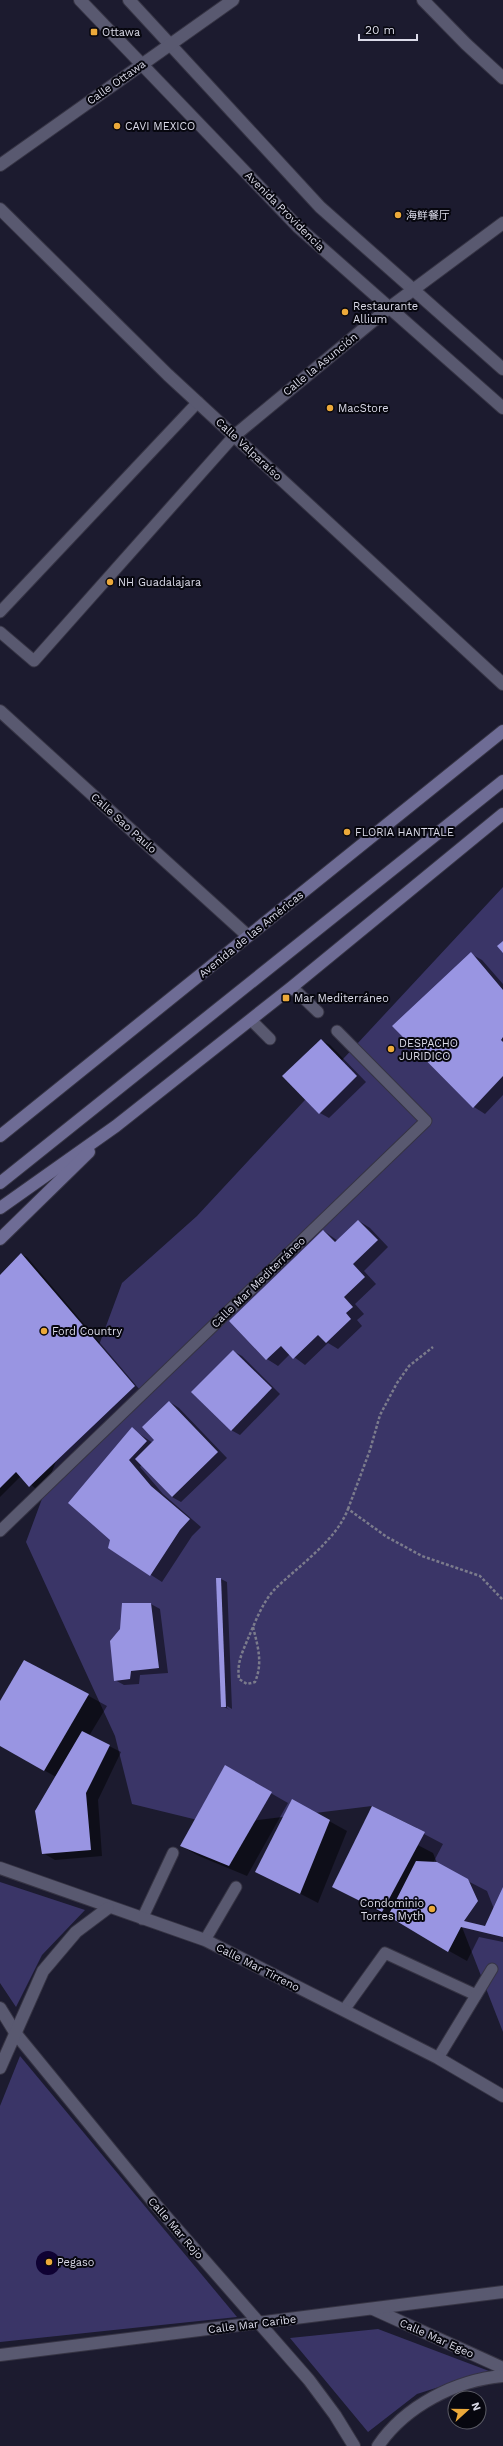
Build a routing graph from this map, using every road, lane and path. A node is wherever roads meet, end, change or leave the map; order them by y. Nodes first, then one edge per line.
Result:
1 (80, 0) edge
2 (129, 0) edge
3 (233, 0) edge
4 (423, 0) edge
5 (171, 44) junction
6 (143, 64) junction
7 (503, 78) edge
8 (0, 165) edge
9 (0, 209) edge
10 (503, 223) edge
11 (414, 289) junction
12 (390, 307) junction
13 (503, 369) edge
14 (198, 402) junction
15 (503, 408) edge
16 (234, 436) junction
17 (0, 612) edge
18 (0, 632) edge
19 (503, 684) edge
20 (0, 711) edge
21 (503, 731) edge
22 (503, 781) edge
23 (503, 814) edge
24 (248, 936) junction
25 (292, 987) junction
26 (318, 1012) dead end
27 (251, 1020) junction
28 (337, 1031) dead end
29 (270, 1039) dead end
30 (116, 1126) junction
31 (1, 1133) edge
32 (0, 1183) edge
33 (0, 1208) edge
34 (0, 1239) edge
35 (433, 1347) dead end
36 (348, 1509) junction
37 (0, 1531) edge
38 (503, 1600) edge
39 (253, 1627) junction
40 (173, 1853) dead end
41 (0, 1868) edge
42 (236, 1886) dead end
43 (108, 1908) junction
44 (142, 1919) junction
45 (205, 1940) junction
46 (492, 1969) dead end
47 (476, 1995) junction
48 (0, 2008) edge
49 (344, 2010) junction
50 (16, 2034) junction
51 (438, 2058) junction
52 (0, 2068) edge
53 (503, 2096) edge
54 (503, 2292) edge
55 (372, 2309) junction
56 (259, 2323) junction
57 (0, 2355) edge
58 (503, 2368) edge
59 (503, 2376) edge
60 (354, 2446) edge
61 (378, 2446) edge

1 - 6 street, Avenida Providencia
2 - 5 street
3 - 5 street, Calle Ottawa
4 - 7 street
5 - 6 street, Calle Ottawa
5 - 11 street
6 - 8 street, Calle Ottawa
6 - 12 street, Avenida Providencia
9 - 14 street, Calle Valparaíso
10 - 11 street, Calle la Asunción
11 - 12 street, Calle la Asunción
11 - 13 street
12 - 15 street, Avenida Providencia
12 - 16 street, Calle la Asunción
14 - 16 street, Calle Valparaíso
14 - 17 lane
16 - 18 lane
16 - 19 street, Calle Valparaíso
20 - 24 street, Calle Sao Paulo
21 - 24 main road, Avenida de las Américas
22 - 32 main road
23 - 25 main road
24 - 31 main road, Avenida de las Américas
25 - 26 lane
25 - 27 main road
27 - 29 lane
27 - 30 main road
28 - 37 lane, Calle Mar Mediterráneo
30 - 33 main road
30 - 34 main road
35 - 36 path
36 - 38 path
36 - 39 path
39 - 39 path
40 - 44 lane
41 - 43 street, Calle Mar Tirreno
42 - 45 lane
43 - 44 street, Calle Mar Tirreno
43 - 50 street
44 - 45 street, Calle Mar Tirreno
45 - 49 street, Calle Mar Tirreno
46 - 47 lane
47 - 49 lane
47 - 51 lane
48 - 50 street, Calle Mar Rojo
49 - 51 street, Calle Mar Tirreno
50 - 52 street
50 - 56 street, Calle Mar Rojo
51 - 53 street, Calle Mar Tirreno
54 - 55 street, Calle Mar Caribe
55 - 56 street, Calle Mar Caribe
55 - 58 street, Calle Mar Egeo
56 - 57 street, Calle Mar Caribe
56 - 60 street, Calle Mar Rojo
59 - 61 street

